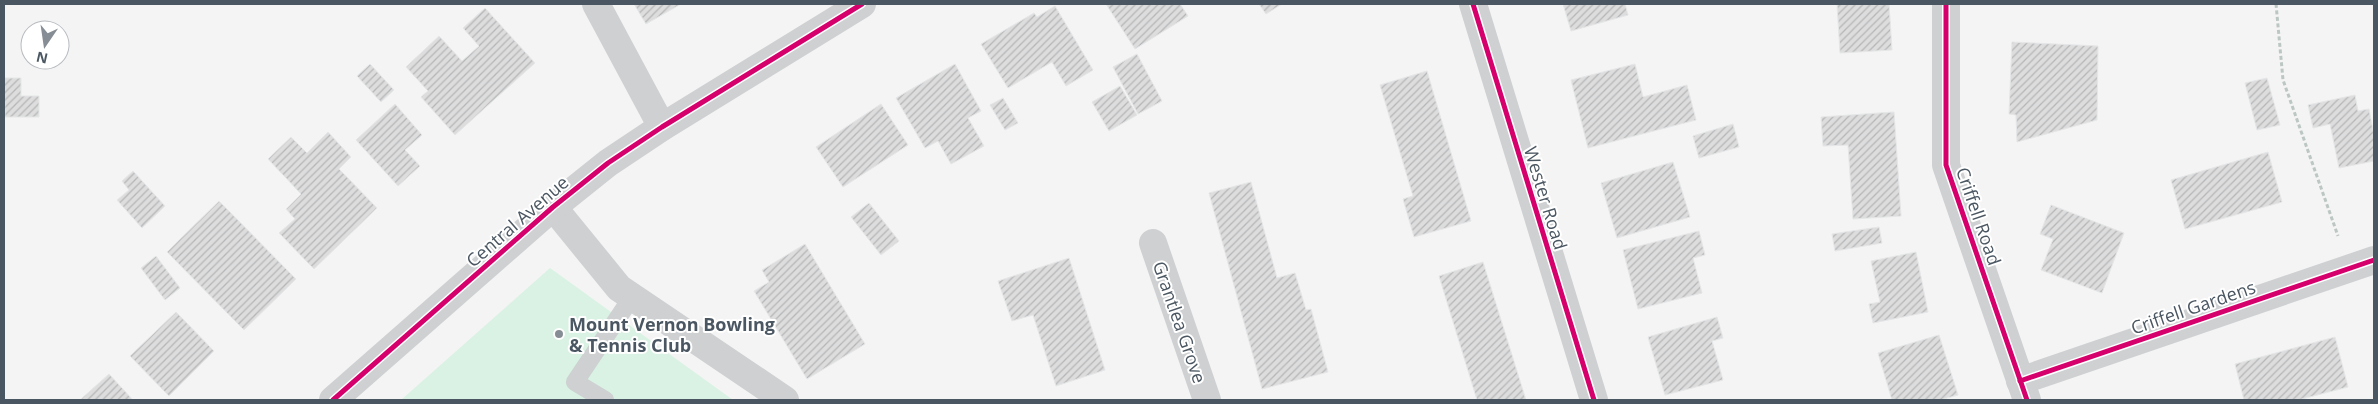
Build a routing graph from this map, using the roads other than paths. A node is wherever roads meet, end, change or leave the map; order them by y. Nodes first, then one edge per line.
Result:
1 (596, 4) edge
2 (862, 4) edge
3 (1473, 4) edge
4 (1946, 4) edge
5 (662, 127) junction
6 (553, 207) junction
7 (1153, 244) dead end
8 (2362, 264) edge
9 (632, 297) junction
10 (2023, 390) edge
11 (333, 400) edge
12 (605, 400) edge
13 (785, 400) edge
14 (1207, 400) edge
15 (1594, 400) edge

1 - 5 street
2 - 5 street, Central Avenue
3 - 15 street, Wester Road
4 - 10 street, Criffell Road
5 - 6 street, Central Avenue
6 - 9 street
6 - 11 street, Central Avenue
7 - 14 street, Grantlea Grove
8 - 10 street, Criffell Gardens
9 - 12 lane
9 - 13 street

